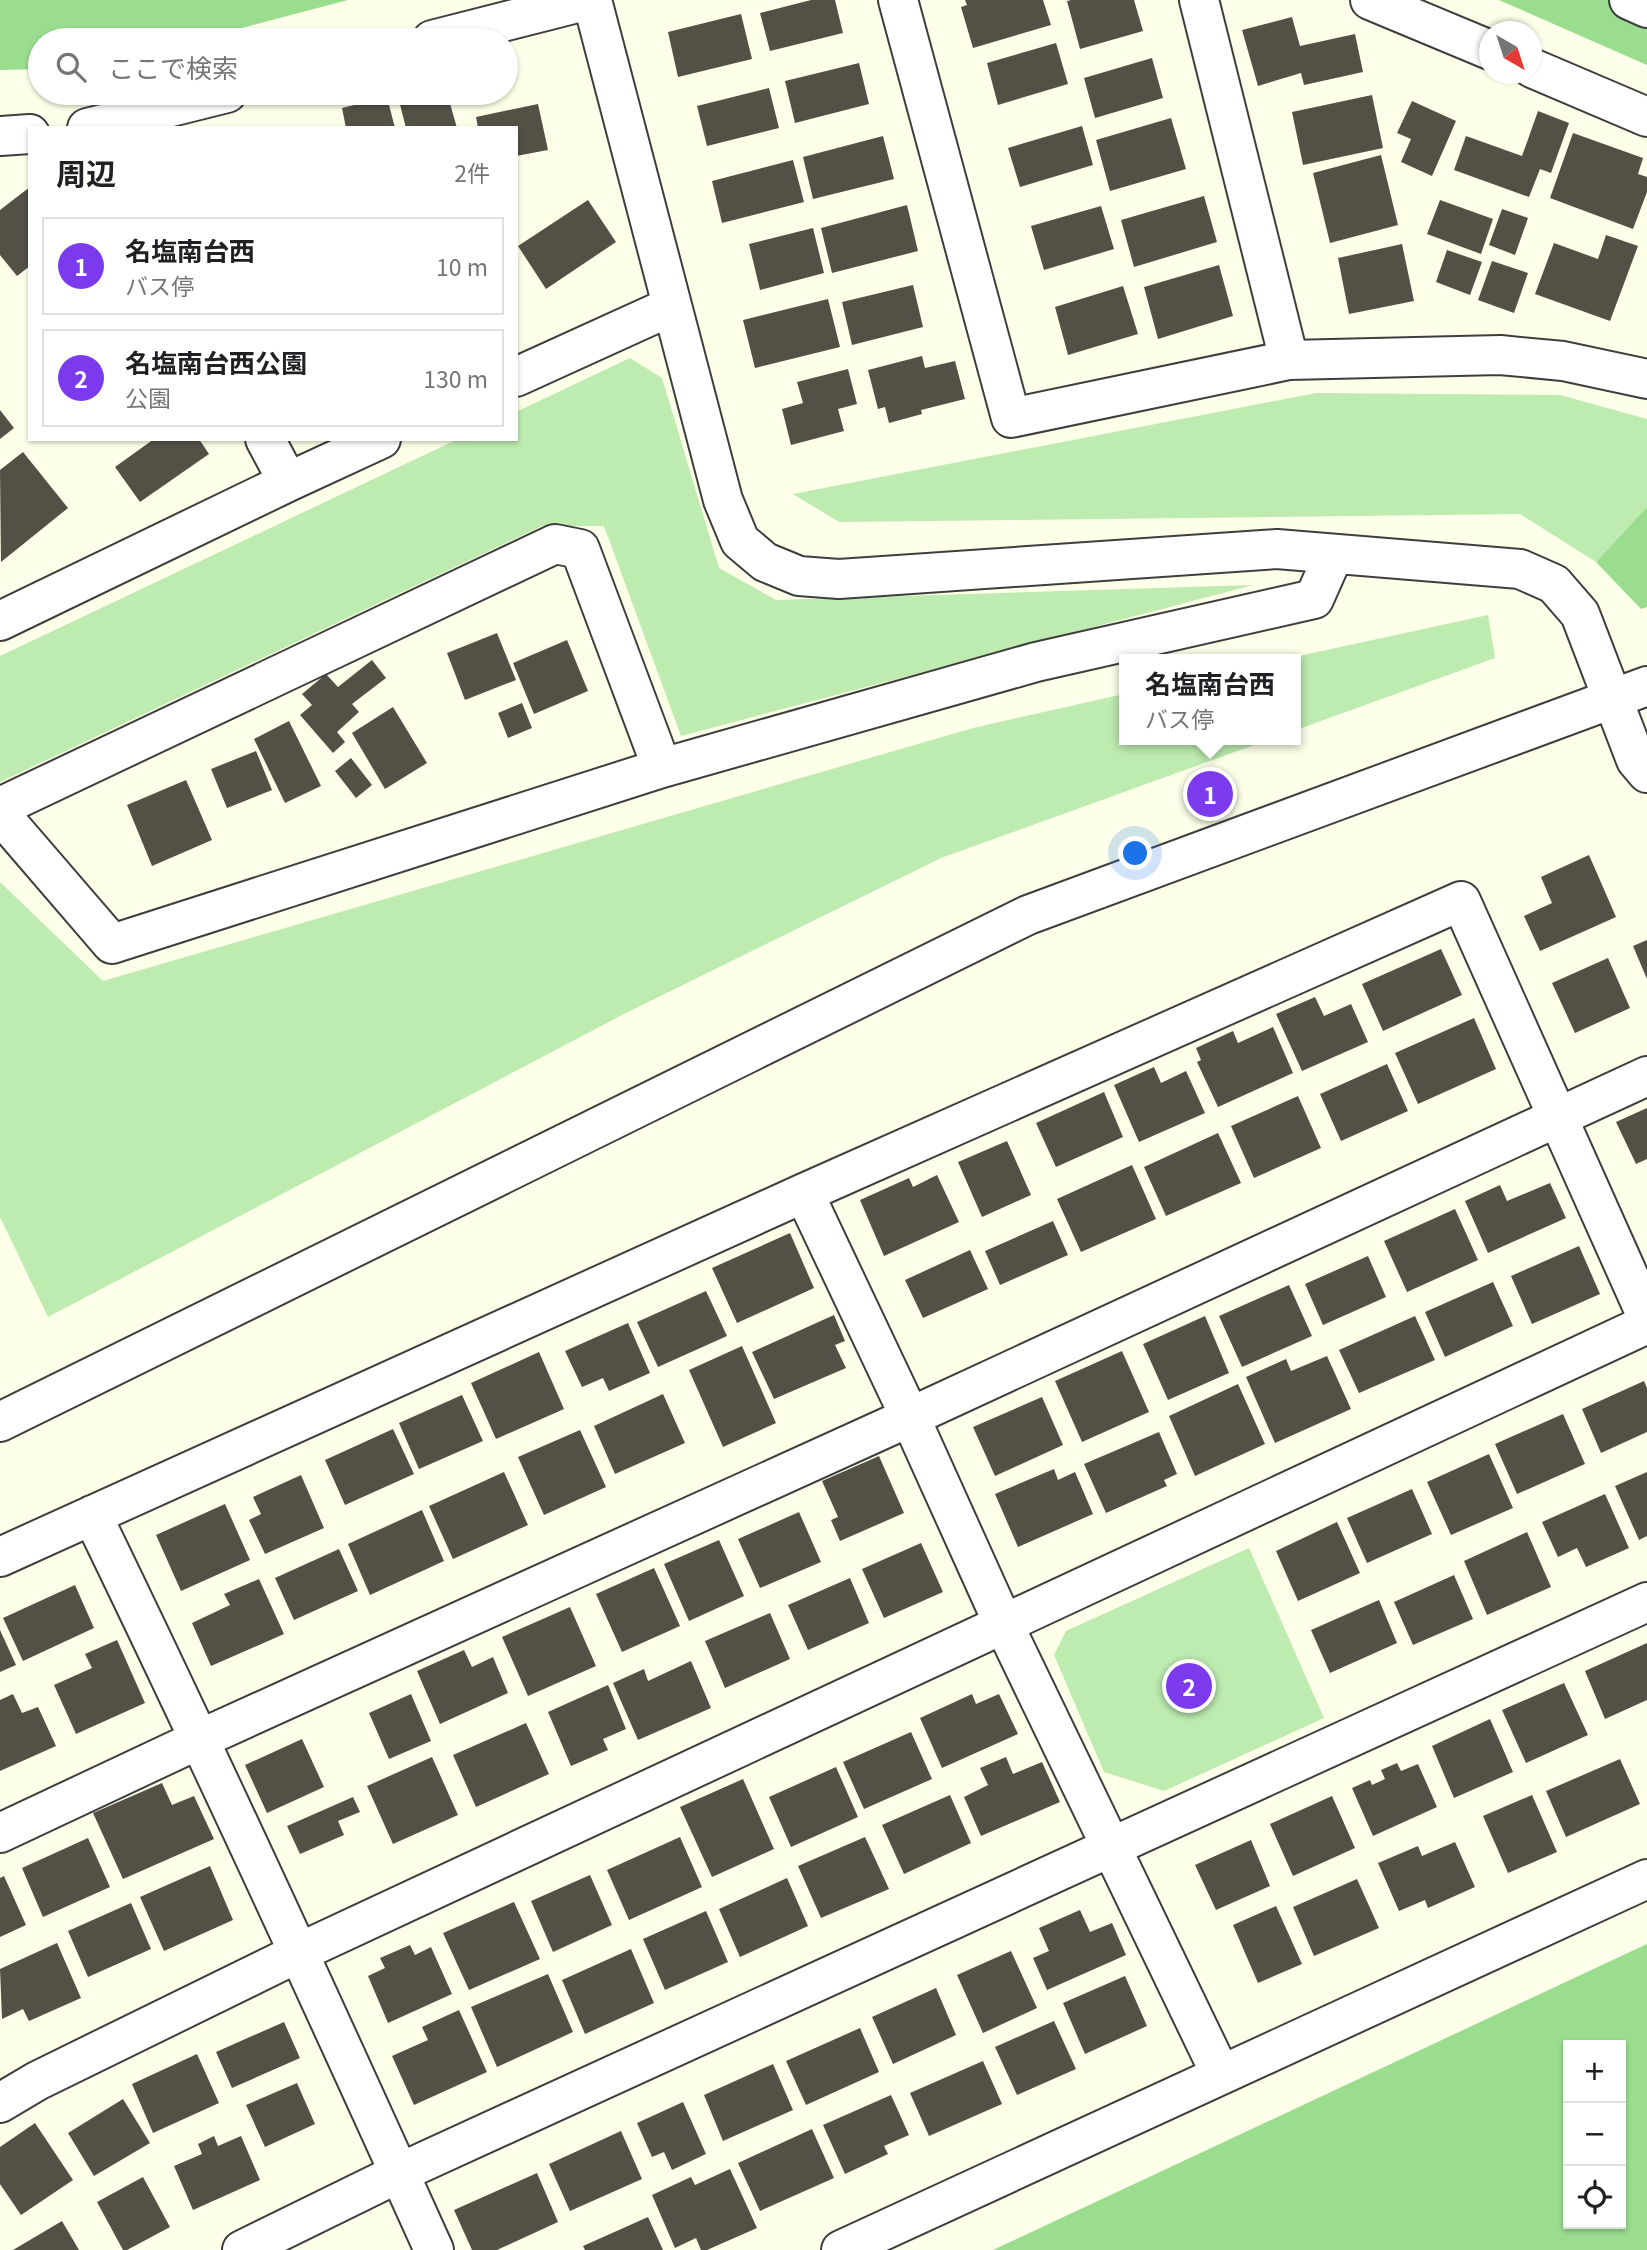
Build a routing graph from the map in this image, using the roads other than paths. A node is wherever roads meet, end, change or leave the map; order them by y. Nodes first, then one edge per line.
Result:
1 (590, 0) edge
2 (898, 0) edge
3 (1199, 0) edge
4 (1370, 0) edge
5 (1629, 0) edge
6 (1647, 8) edge
7 (479, 28) edge
8 (1479, 47) edge
9 (1542, 73) edge
10 (180, 105) edge
11 (1647, 117) edge
12 (97, 126) edge
13 (28, 135) edge
14 (0, 136) edge
15 (672, 306) junction
16 (1289, 360) junction
17 (518, 376) edge
18 (1647, 379) edge
19 (266, 441) edge
20 (376, 441) edge
21 (288, 482) junction
22 (1334, 554) junction
23 (0, 621) edge
24 (1629, 693) edge
25 (662, 768) junction
26 (1647, 773) edge
27 (0, 807) edge
28 (0, 814) edge
29 (1647, 1076) edge
30 (1558, 1117) junction
31 (804, 1193) junction
32 (1647, 1317) edge
33 (1647, 1324) edge
34 (910, 1417) junction
35 (0, 1422) edge
36 (92, 1514) junction
37 (0, 1557) edge
38 (1647, 1602) edge
39 (1003, 1623) junction
40 (201, 1739) junction
41 (0, 1833) edge
42 (1111, 1846) junction
43 (1647, 1879) edge
44 (300, 1952) junction
45 (1221, 2075) junction
46 (0, 2103) edge
47 (400, 2173) junction
48 (242, 2250) edge
49 (434, 2250) edge
50 (841, 2250) edge

1 - 7 street
1 - 15 street
2 - 16 street
3 - 16 street
4 - 8 street
5 - 6 street
9 - 11 street
10 - 12 street
13 - 14 street
15 - 17 street
15 - 22 street
16 - 18 street
19 - 21 street
20 - 21 street
21 - 23 street
22 - 24 street
22 - 25 street
24 - 26 street
24 - 35 street
25 - 27 street
25 - 28 street
29 - 30 street
30 - 31 street
30 - 32 street
30 - 34 street
31 - 34 street
31 - 36 street
33 - 39 street
34 - 39 street
34 - 40 street
36 - 37 street
36 - 40 street
38 - 42 street
39 - 42 street
39 - 44 street
40 - 41 street
40 - 44 street
42 - 45 street
42 - 47 street
43 - 45 street
44 - 46 street
44 - 47 street
45 - 50 street
47 - 48 street
47 - 49 street

